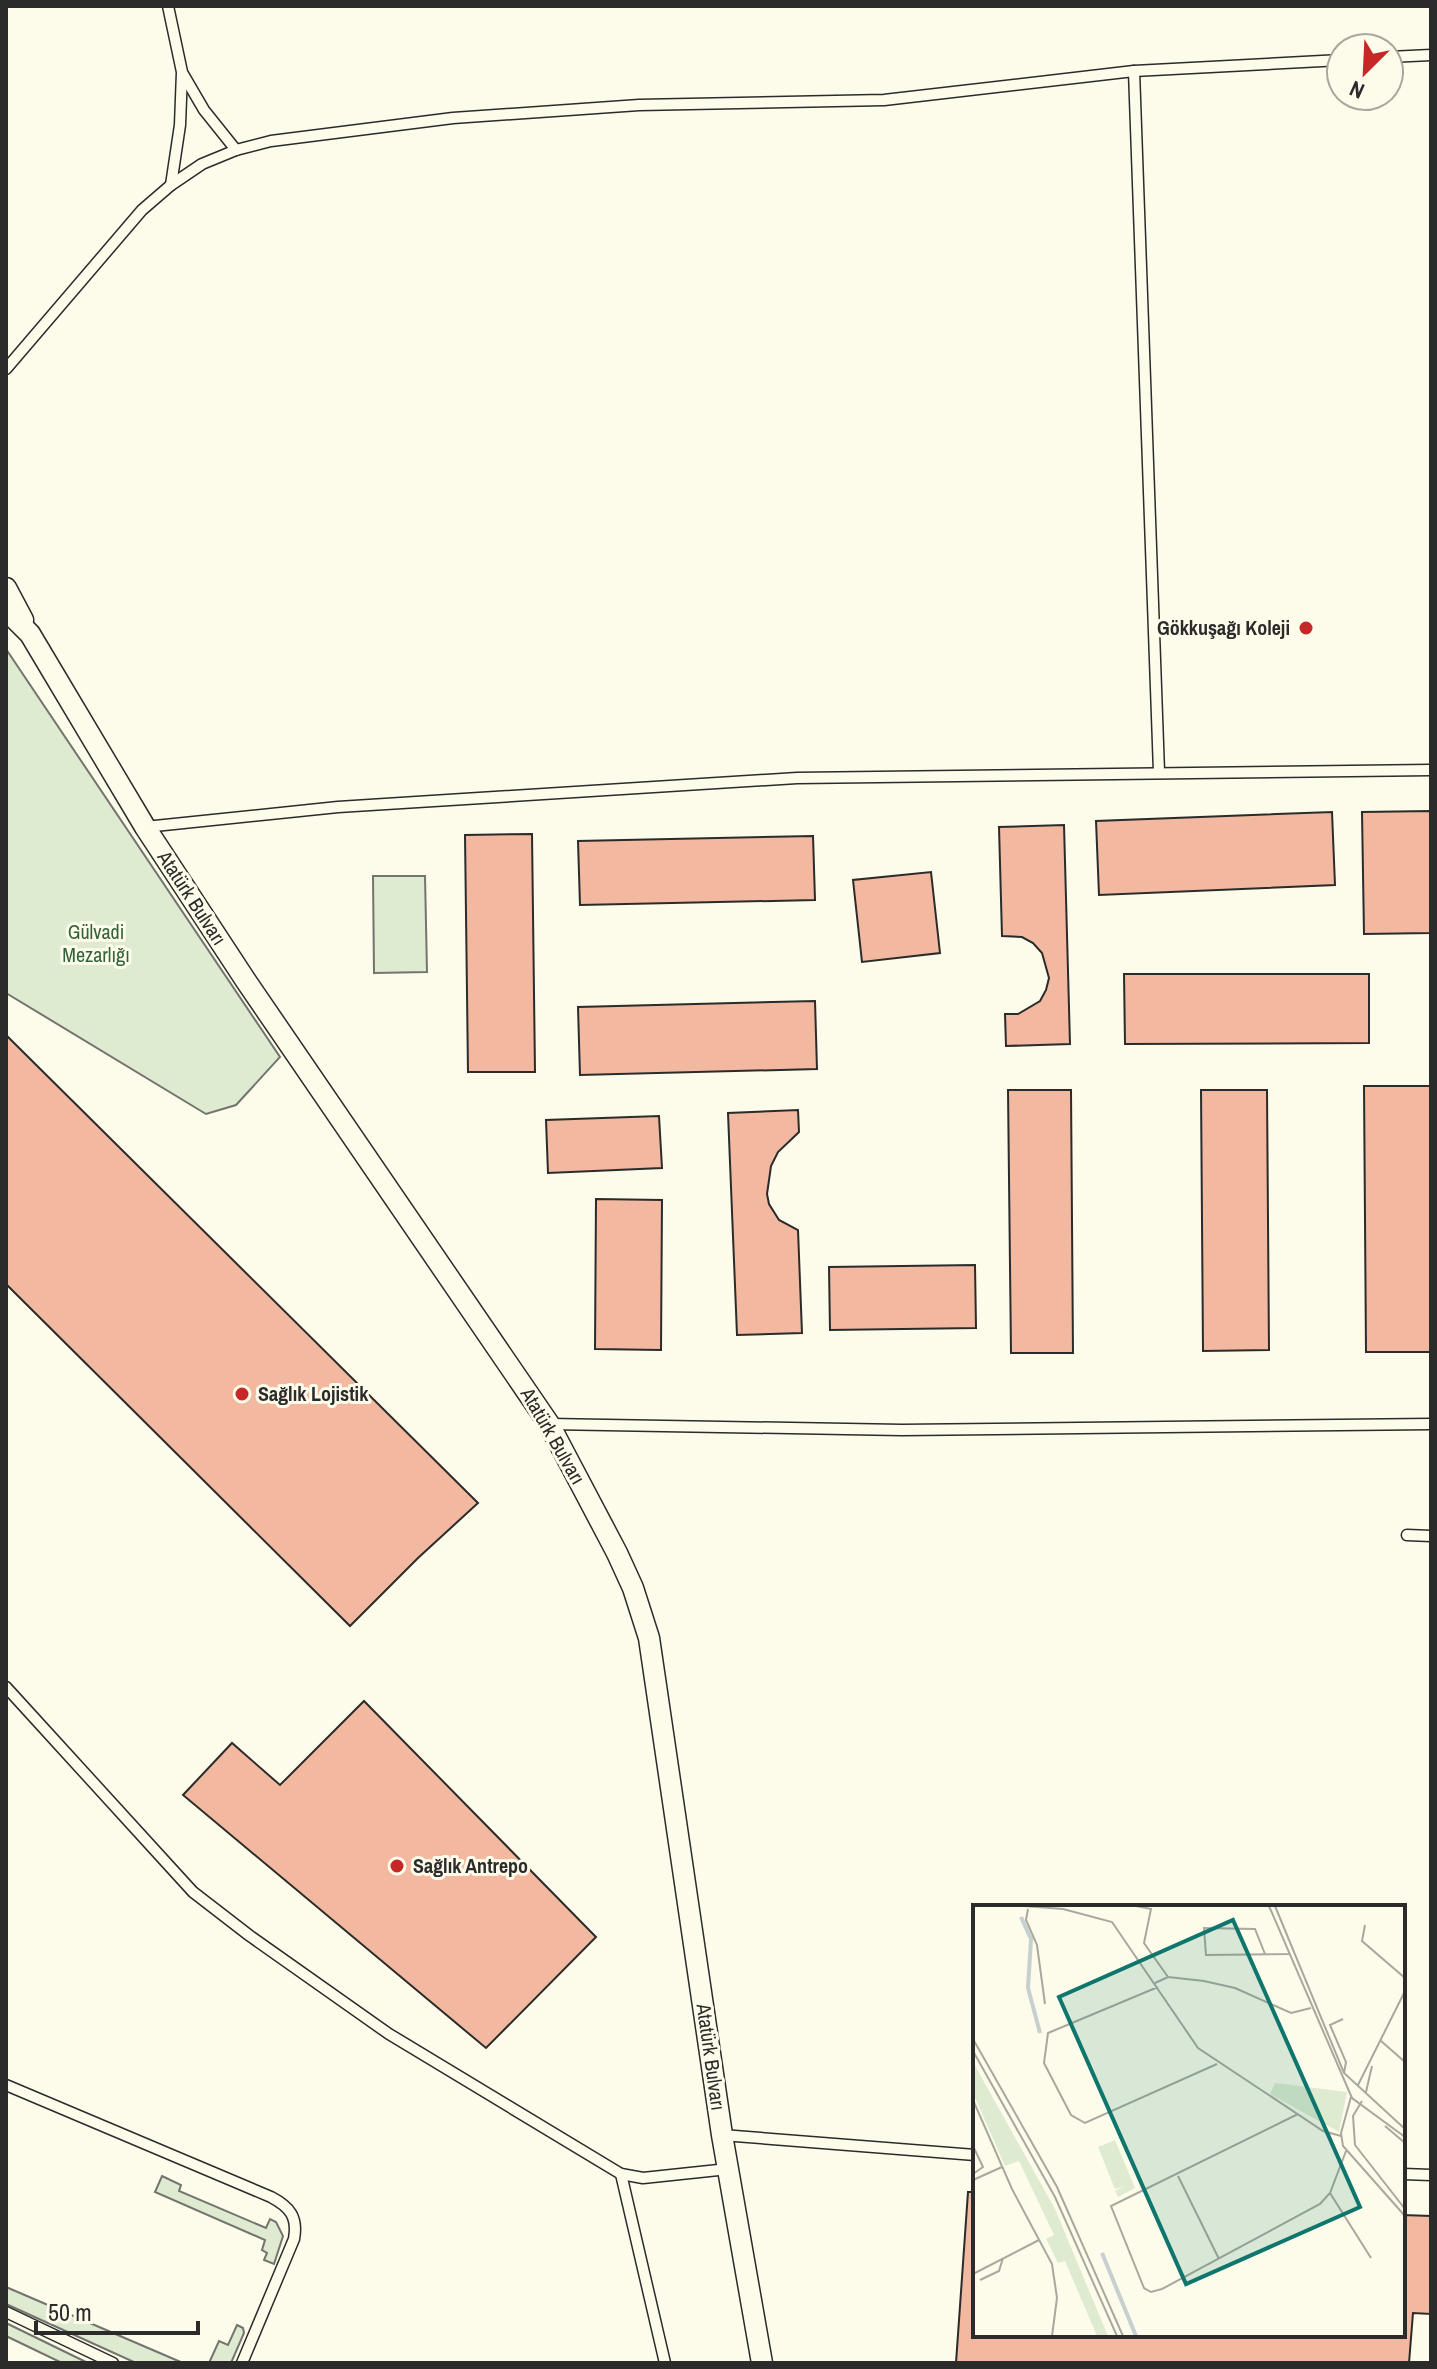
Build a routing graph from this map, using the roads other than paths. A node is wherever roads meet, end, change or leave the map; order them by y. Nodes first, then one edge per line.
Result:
1 (168, 6) edge
2 (1431, 55) edge
3 (1405, 56) edge
4 (1325, 61) edge
5 (1134, 71) junction
6 (182, 72) junction
7 (236, 150) junction
8 (171, 185) junction
9 (6, 369) edge
10 (6, 588) edge
11 (6, 610) edge
12 (30, 634) junction
13 (1431, 770) edge
14 (1159, 772) junction
15 (145, 827) junction
16 (549, 1424) junction
17 (1431, 1424) edge
18 (1407, 1535) dead end
19 (1431, 1536) edge
20 (6, 1687) edge
21 (6, 2085) edge
22 (722, 2135) junction
23 (973, 2155) edge
24 (728, 2169) junction
25 (621, 2174) junction
26 (1405, 2174) edge
27 (1431, 2175) edge
28 (6, 2312) edge
29 (113, 2363) edge
30 (242, 2363) edge
31 (665, 2363) edge
32 (762, 2363) edge

1 - 6 lane
2 - 3 lane
4 - 5 lane
5 - 7 lane
5 - 14 lane
6 - 7 lane
6 - 8 lane
7 - 8 lane
8 - 9 lane
10 - 12 street, Atatürk Bulvarı
11 - 12 street, Atatürk Bulvarı
12 - 15 street, Atatürk Bulvarı
13 - 14 lane
14 - 15 lane
15 - 16 street, Atatürk Bulvarı
16 - 17 lane
16 - 22 street, Atatürk Bulvarı
18 - 19 lane
20 - 25 lane
21 - 30 lane
22 - 23 lane
22 - 24 street, Atatürk Bulvarı
24 - 25 lane
24 - 32 street, Atatürk Bulvarı
25 - 31 lane
26 - 27 lane
28 - 29 lane

